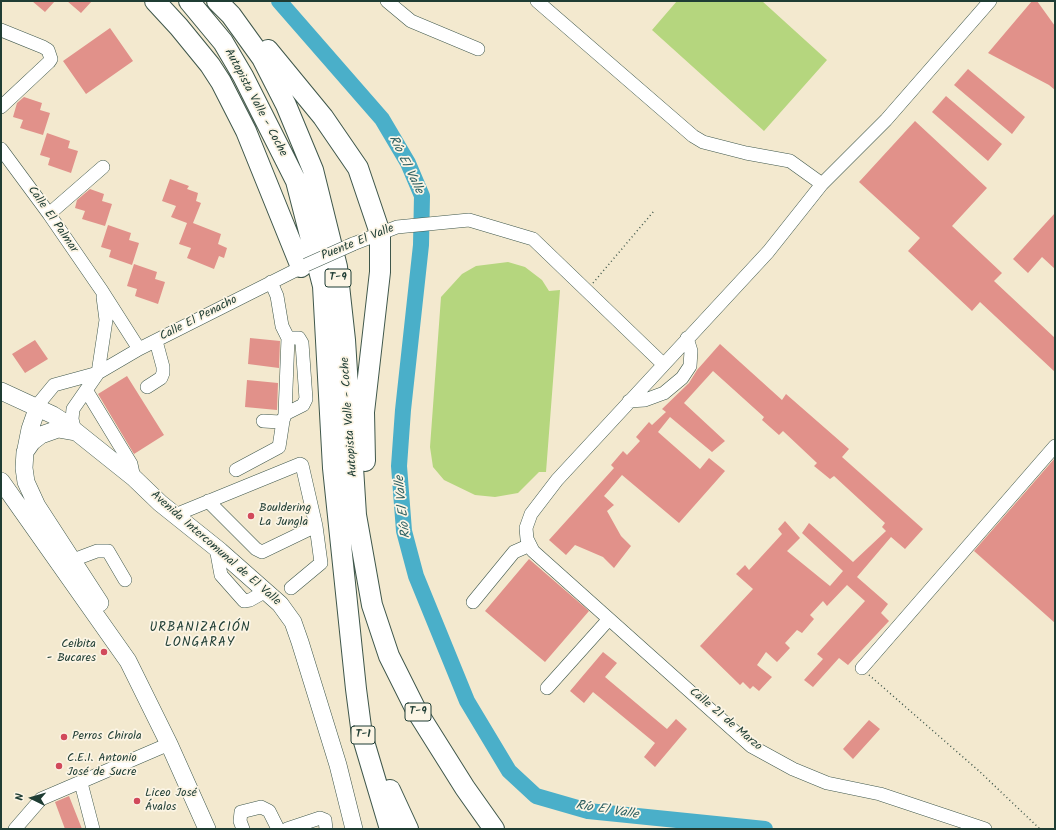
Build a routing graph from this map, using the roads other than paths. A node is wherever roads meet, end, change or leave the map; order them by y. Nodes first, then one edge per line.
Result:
1 (155, 1) edge
2 (189, 1) edge
3 (217, 1) edge
4 (225, 1) edge
5 (387, 1) edge
6 (538, 1) edge
7 (990, 1) edge
8 (1, 30) edge
9 (478, 49) dead end
10 (1, 107) edge
11 (1, 149) edge
12 (103, 167) dead end
13 (822, 184) junction
14 (49, 214) junction
15 (388, 230) junction
16 (303, 266) junction
17 (271, 282) junction
18 (102, 291) junction
19 (288, 338) junction
20 (687, 338) junction
21 (156, 341) junction
22 (139, 349) junction
23 (663, 364) junction
24 (98, 373) junction
25 (287, 382) junction
26 (305, 382) junction
27 (147, 387) dead end
28 (86, 390) junction
29 (1, 391) edge
30 (629, 401) junction
31 (37, 409) junction
32 (284, 417) junction
33 (263, 421) dead end
34 (75, 432) junction
35 (1055, 446) edge
36 (25, 452) junction
37 (236, 470) dead end
38 (134, 478) junction
39 (1, 481) edge
40 (208, 501) junction
41 (175, 515) junction
42 (316, 526) junction
43 (530, 545) junction
44 (73, 560) junction
45 (125, 580) dead end
46 (367, 583) junction
47 (291, 588) dead end
48 (473, 602) dead end
49 (609, 619) junction
50 (350, 638) junction
51 (128, 661) junction
52 (862, 668) road end
53 (547, 688) dead end
54 (169, 744) junction
55 (81, 783) junction
56 (15, 829) edge
57 (93, 829) edge
58 (207, 829) edge
59 (243, 829) edge
60 (278, 829) edge
61 (287, 829) edge
62 (326, 829) edge
63 (354, 829) edge
64 (390, 829) edge
65 (408, 829) edge
66 (494, 829) edge
67 (985, 829) edge

1 - 16 highway
2 - 50 highway, Autopista Valle - Coche / T-9
3 - 46 highway, Autopista Valle - Coche / T-9
4 - 15 highway
5 - 9 street
6 - 13 street
7 - 13 street
8 - 10 street
11 - 14 street, Calle El Palmar
12 - 14 street
13 - 20 street
14 - 18 street, Calle El Palmar
15 - 16 street, Puente El Valle, bridge
15 - 23 street, Puente El Valle
15 - 46 highway
16 - 17 street, Calle El Penacho
17 - 19 street
17 - 21 street, Calle El Penacho
18 - 22 street, Calle El Palmar
18 - 24 street, Calle El Palmar
19 - 25 street
19 - 26 street
20 - 23 street
20 - 30 street
21 - 22 street, Calle El Penacho
21 - 27 street
22 - 24 street, Calle El Penacho
23 - 30 street
24 - 28 street
24 - 31 street
25 - 26 street
25 - 32 street
26 - 32 street
28 - 34 street
28 - 38 street
29 - 31 main road, Avenida Intercomunal de El Valle
30 - 43 street
31 - 34 main road, Avenida Intercomunal de El Valle
31 - 36 main road
32 - 33 street
32 - 37 street
34 - 36 main road
34 - 38 main road, Avenida Intercomunal de El Valle
35 - 52 street
36 - 44 main road
38 - 41 main road, Avenida Intercomunal de El Valle
39 - 51 main road
40 - 41 street
40 - 42 street
40 - 42 street
41 - 63 main road, Avenida Intercomunal de El Valle
42 - 47 street
43 - 48 street
43 - 49 street, Calle 21 de Marzo
44 - 45 street
44 - 51 main road
46 - 66 highway, Autopista Valle - Coche / T-9
49 - 53 street
49 - 67 street, Calle 21 de Marzo
50 - 64 highway, Autopista Valle - Coche / T-1
50 - 65 highway
51 - 54 main road
54 - 55 street
54 - 58 main road
55 - 56 street
55 - 57 street
59 - 60 street
61 - 62 street

